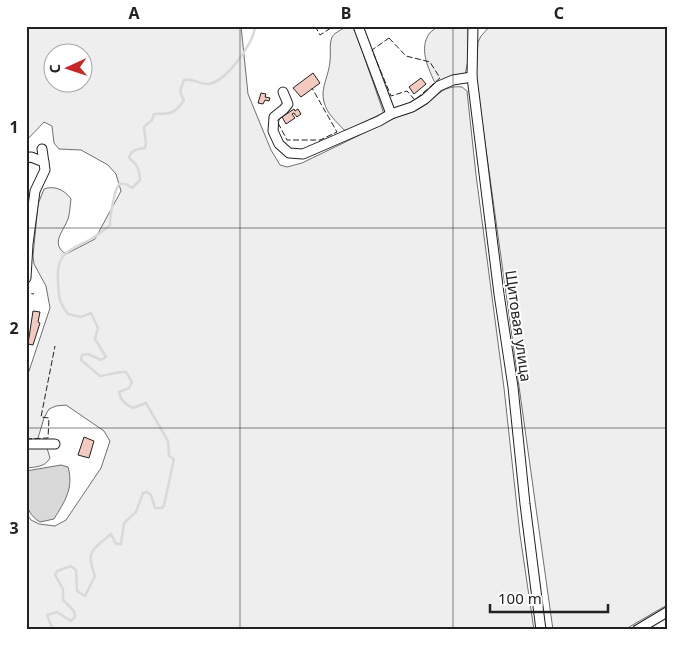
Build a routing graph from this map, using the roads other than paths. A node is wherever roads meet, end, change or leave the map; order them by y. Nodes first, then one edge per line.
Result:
1 (358, 26) edge
2 (483, 26) edge
3 (474, 30) edge
4 (472, 77) junction
5 (283, 92) dead end
6 (391, 114) junction
7 (42, 149) dead end
8 (26, 158) edge
9 (44, 162) junction
10 (31, 190) edge
11 (27, 273) edge
12 (26, 444) edge
13 (55, 444) dead end
14 (667, 612) edge
15 (541, 630) edge
16 (637, 630) edge

1 - 6 street
2 - 3 street
3 - 4 street, Щитовая улица
4 - 6 street
4 - 15 street, Щитовая улица
5 - 6 street
7 - 9 street
8 - 9 street
9 - 10 street
10 - 11 street
12 - 13 street
14 - 16 street

